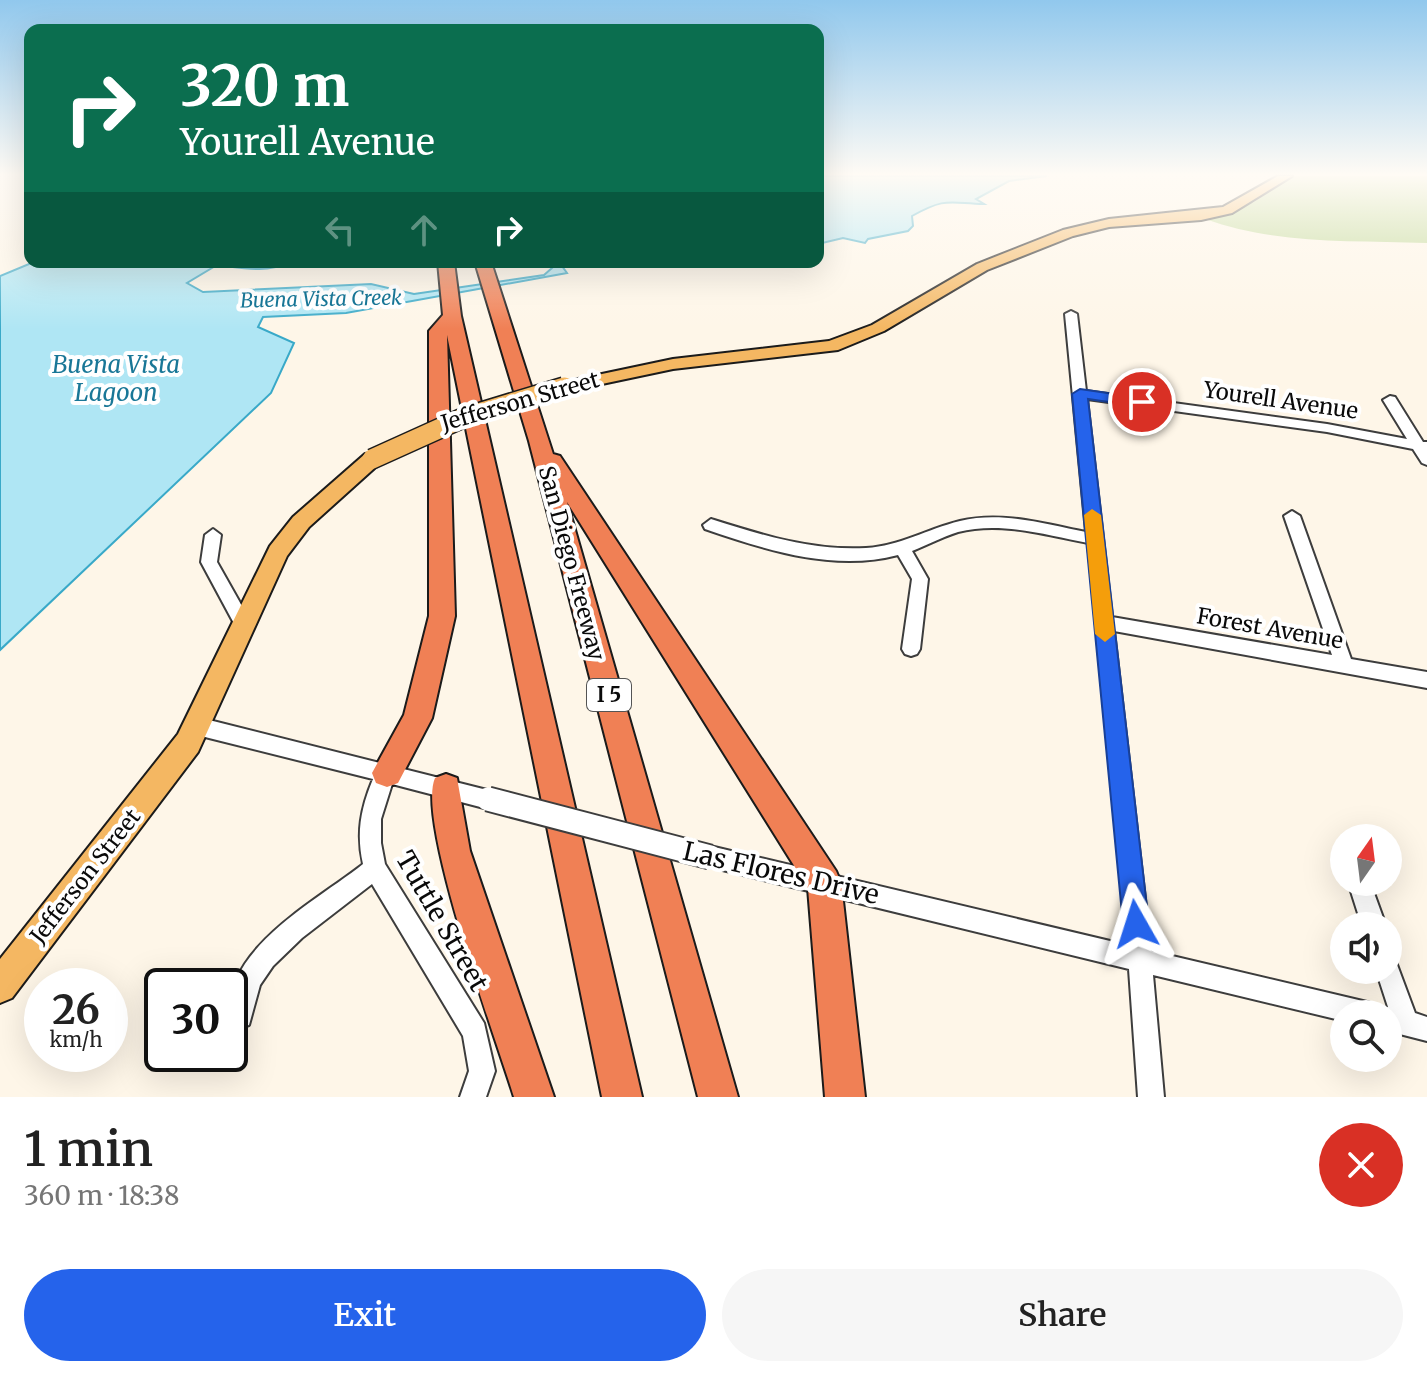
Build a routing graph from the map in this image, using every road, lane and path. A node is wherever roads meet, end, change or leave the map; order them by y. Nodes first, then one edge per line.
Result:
1 (1092, 227) edge
2 (447, 271) edge
3 (487, 277) edge
4 (451, 308) junction
5 (1071, 314) dead end
6 (1080, 394) junction
7 (1390, 400) dead end
8 (539, 441) junction
9 (1423, 446) edge
10 (1427, 460) edge
11 (1292, 516) dead end
12 (711, 525) dead end
13 (213, 535) dead end
14 (1095, 539) junction
15 (902, 548) junction
16 (1104, 622) junction
17 (243, 624) junction
18 (911, 649) dead end
19 (1344, 665) junction
20 (1427, 680) edge
21 (197, 726) junction
22 (387, 773) junction
23 (446, 788) junction
24 (375, 868) junction
25 (824, 883) junction
26 (1140, 958) junction
27 (1393, 984) edge
28 (0, 986) edge
29 (248, 989) edge
30 (1330, 1005) edge
31 (1407, 1024) edge
32 (473, 1097) edge
33 (534, 1097) edge
34 (622, 1097) edge
35 (718, 1097) edge
36 (845, 1097) edge
37 (1151, 1097) edge

1 - 17 main road, Jefferson Street, bridge
2 - 4 highway
3 - 8 highway, San Diego Freeway / I 5
4 - 22 highway
4 - 34 highway
5 - 6 street
6 - 9 street, Yourell Avenue
6 - 14 street
7 - 9 street
8 - 25 highway
8 - 35 highway, San Diego Freeway / I 5
9 - 10 street
11 - 19 street
12 - 15 street
13 - 17 street
14 - 15 street
14 - 16 street
15 - 18 street
16 - 19 street, Forest Avenue
16 - 26 street
17 - 21 main road, Jefferson Street
19 - 20 street, Forest Avenue
21 - 22 street, Las Flores Drive
21 - 28 main road, Jefferson Street
22 - 23 street, Las Flores Drive
22 - 24 street, Tuttle Street
23 - 25 street, Las Flores Drive, bridge
23 - 33 highway
24 - 29 street
24 - 32 street, Tuttle Street
25 - 26 street, Las Flores Drive
25 - 36 highway
26 - 30 street, Las Flores Drive
26 - 37 street
27 - 31 street

